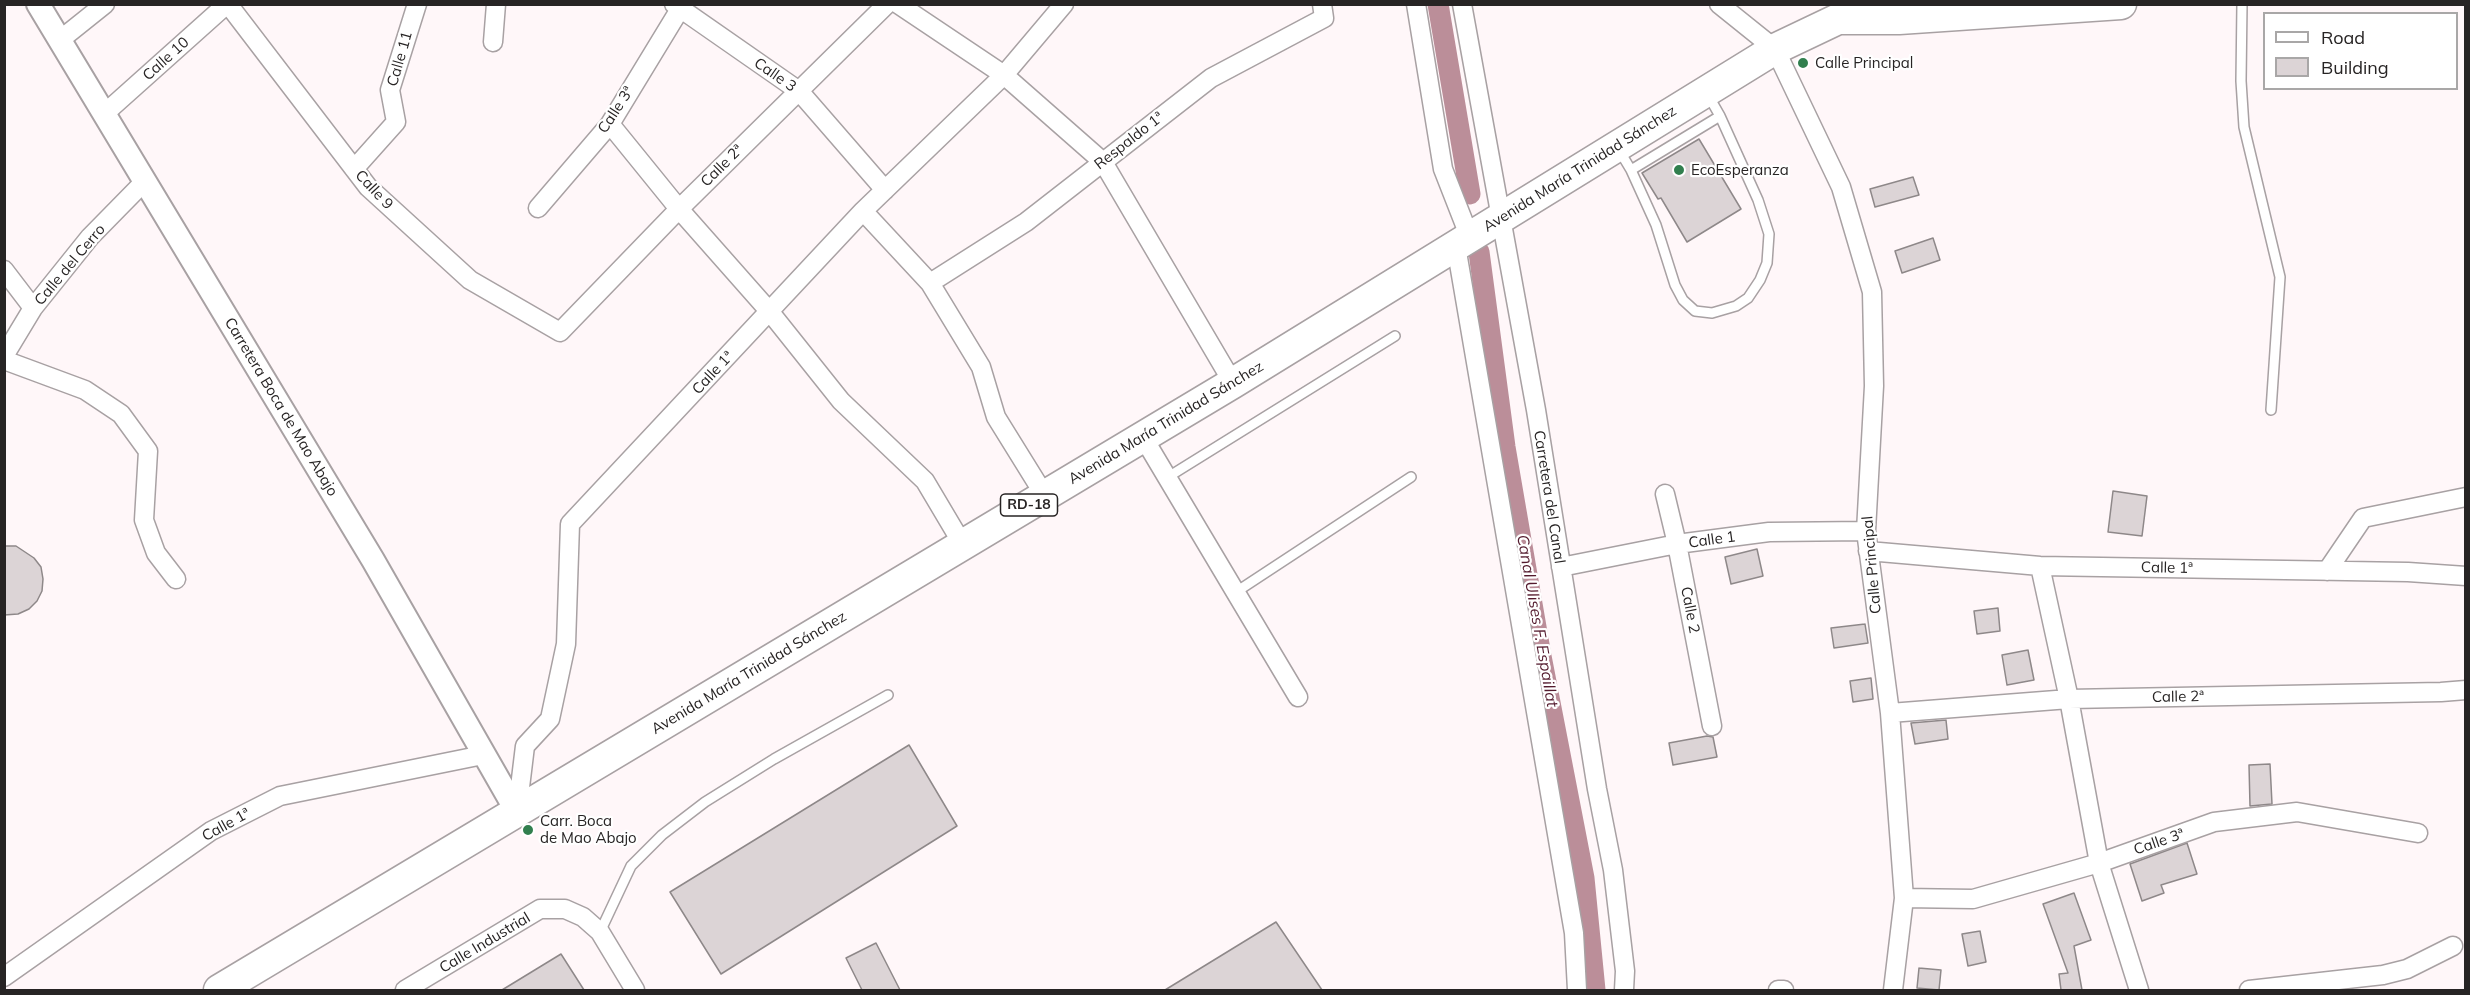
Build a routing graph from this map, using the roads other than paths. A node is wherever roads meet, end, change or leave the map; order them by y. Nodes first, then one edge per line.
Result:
1 (38, 4) edge
2 (105, 4) edge
3 (227, 4) edge
4 (417, 4) edge
5 (496, 4) edge
6 (887, 4) edge
7 (898, 4) edge
8 (1064, 4) edge
9 (1322, 4) edge
10 (1416, 4) edge
11 (1462, 4) edge
12 (1719, 4) edge
13 (2121, 4) edge
14 (2242, 4) edge
15 (678, 6) edge
16 (1850, 12) edge
17 (60, 40) junction
18 (493, 42) dead end
19 (1775, 50) junction
20 (1004, 75) junction
21 (1705, 90) junction
22 (799, 91) junction
23 (104, 114) junction
24 (1720, 117) junction
25 (610, 124) junction
26 (1624, 158) junction
27 (1103, 162) junction
28 (354, 169) junction
29 (145, 181) junction
30 (885, 190) junction
31 (538, 208) dead end
32 (679, 209) junction
33 (863, 211) junction
34 (1501, 216) junction
35 (1463, 242) junction
36 (4, 270) edge
37 (930, 283) junction
38 (33, 308) junction
39 (770, 312) junction
40 (560, 332) joint
41 (1395, 336) dead end
42 (4, 358) edge
43 (1233, 383) junction
44 (2271, 410) dead end
45 (1143, 436) junction
46 (1168, 477) junction
47 (1411, 477) dead end
48 (1665, 494) dead end
49 (1045, 496) junction
50 (2466, 497) edge
51 (1866, 531) junction
52 (1677, 544) junction
53 (963, 545) junction
54 (1868, 551) junction
55 (2040, 566) junction
56 (1561, 567) junction
57 (2327, 571) junction
58 (2466, 576) edge
59 (176, 579) dead end
60 (1236, 592) junction
61 (2466, 690) edge
62 (888, 695) dead end
63 (1298, 697) dead end
64 (2069, 699) junction
65 (1890, 713) junction
66 (1712, 726) dead end
67 (483, 755) junction
68 (517, 812) junction
69 (2418, 833) dead end
70 (2099, 863) junction
71 (1904, 898) junction
72 (600, 932) junction
73 (2453, 946) dead end
74 (4, 977) edge
75 (219, 990) edge
76 (405, 990) edge
77 (635, 990) edge
78 (1577, 990) edge
79 (1624, 990) edge
80 (1778, 990) edge
81 (1784, 990) edge
82 (1893, 990) edge
83 (2139, 990) edge
84 (2249, 990) edge

1 - 17 street, Carretera Boca de Mao Abajo
2 - 17 street
3 - 23 street, Calle 10
3 - 28 street, Calle 9
4 - 28 street, Calle 11
5 - 18 street
6 - 22 street, Calle 2ª
7 - 20 street
8 - 20 street, Calle 1ª
9 - 27 street, Respaldo 1ª
10 - 35 street
11 - 34 street, Carretera del Canal
12 - 19 street
13 - 16 main road, Avenida María Trinidad Sánchez / RD-18
14 - 44 lane
15 - 22 street, Calle 3
15 - 25 street, Calle 3ª
16 - 19 main road, Avenida María Trinidad Sánchez / RD-18
17 - 23 street, Carretera Boca de Mao Abajo
19 - 21 main road, Avenida María Trinidad Sánchez / RD-18
19 - 51 street, Calle Principal
20 - 27 street
20 - 30 street, Calle 1ª
21 - 24 lane
21 - 26 main road, Avenida María Trinidad Sánchez / RD-18
22 - 30 street, Calle 3
22 - 32 street, Calle 2ª
23 - 29 street, Carretera Boca de Mao Abajo
24 - 26 lane
24 - 26 lane
25 - 31 street, Calle 3ª
25 - 32 street
26 - 34 main road, Avenida María Trinidad Sánchez / RD-18
27 - 37 street, Respaldo 1ª
27 - 43 street
28 - 40 street, Calle 9
29 - 38 street, Calle del Cerro
29 - 67 street, Carretera Boca de Mao Abajo
30 - 33 street, Calle 1ª
32 - 39 street
32 - 40 street, Calle 2ª
33 - 37 street
33 - 39 street, Calle 1ª
34 - 35 main road, Avenida María Trinidad Sánchez / RD-18
34 - 56 street, Carretera del Canal
35 - 43 main road, Avenida María Trinidad Sánchez / RD-18
35 - 78 street
36 - 38 street
37 - 49 street
38 - 42 street, Calle del Cerro
39 - 53 street
39 - 68 street, Calle 1ª
41 - 46 lane
42 - 59 street
43 - 45 main road, Avenida María Trinidad Sánchez / RD-18
45 - 46 street
45 - 49 main road, Avenida María Trinidad Sánchez / RD-18
46 - 60 street
47 - 60 lane
48 - 52 street, Calle 2
49 - 53 main road, Avenida María Trinidad Sánchez / RD-18
50 - 57 street
51 - 52 street, Calle 1
51 - 54 street, Calle Principal
52 - 56 street, Calle 1
52 - 66 street, Calle 2
53 - 68 main road, Avenida María Trinidad Sánchez / RD-18
54 - 55 street, Calle 1ª
54 - 65 street, Calle Principal
55 - 57 street, Calle 1ª
55 - 64 street
56 - 79 street, Carretera del Canal
57 - 58 street, Calle 1ª
60 - 63 street
61 - 64 street, Calle 2ª
62 - 72 lane
64 - 65 street, Calle 2ª
64 - 70 street
65 - 71 street, Calle Principal
67 - 68 street, Carretera Boca de Mao Abajo
67 - 74 street, Calle 1ª
68 - 75 main road, Avenida María Trinidad Sánchez / RD-18
69 - 70 street, Calle 3ª
70 - 71 street, Calle 3ª
70 - 83 street
71 - 82 street, Calle Principal
72 - 76 street, Calle Industrial
72 - 77 street, Calle Industrial
73 - 84 street
80 - 81 street

